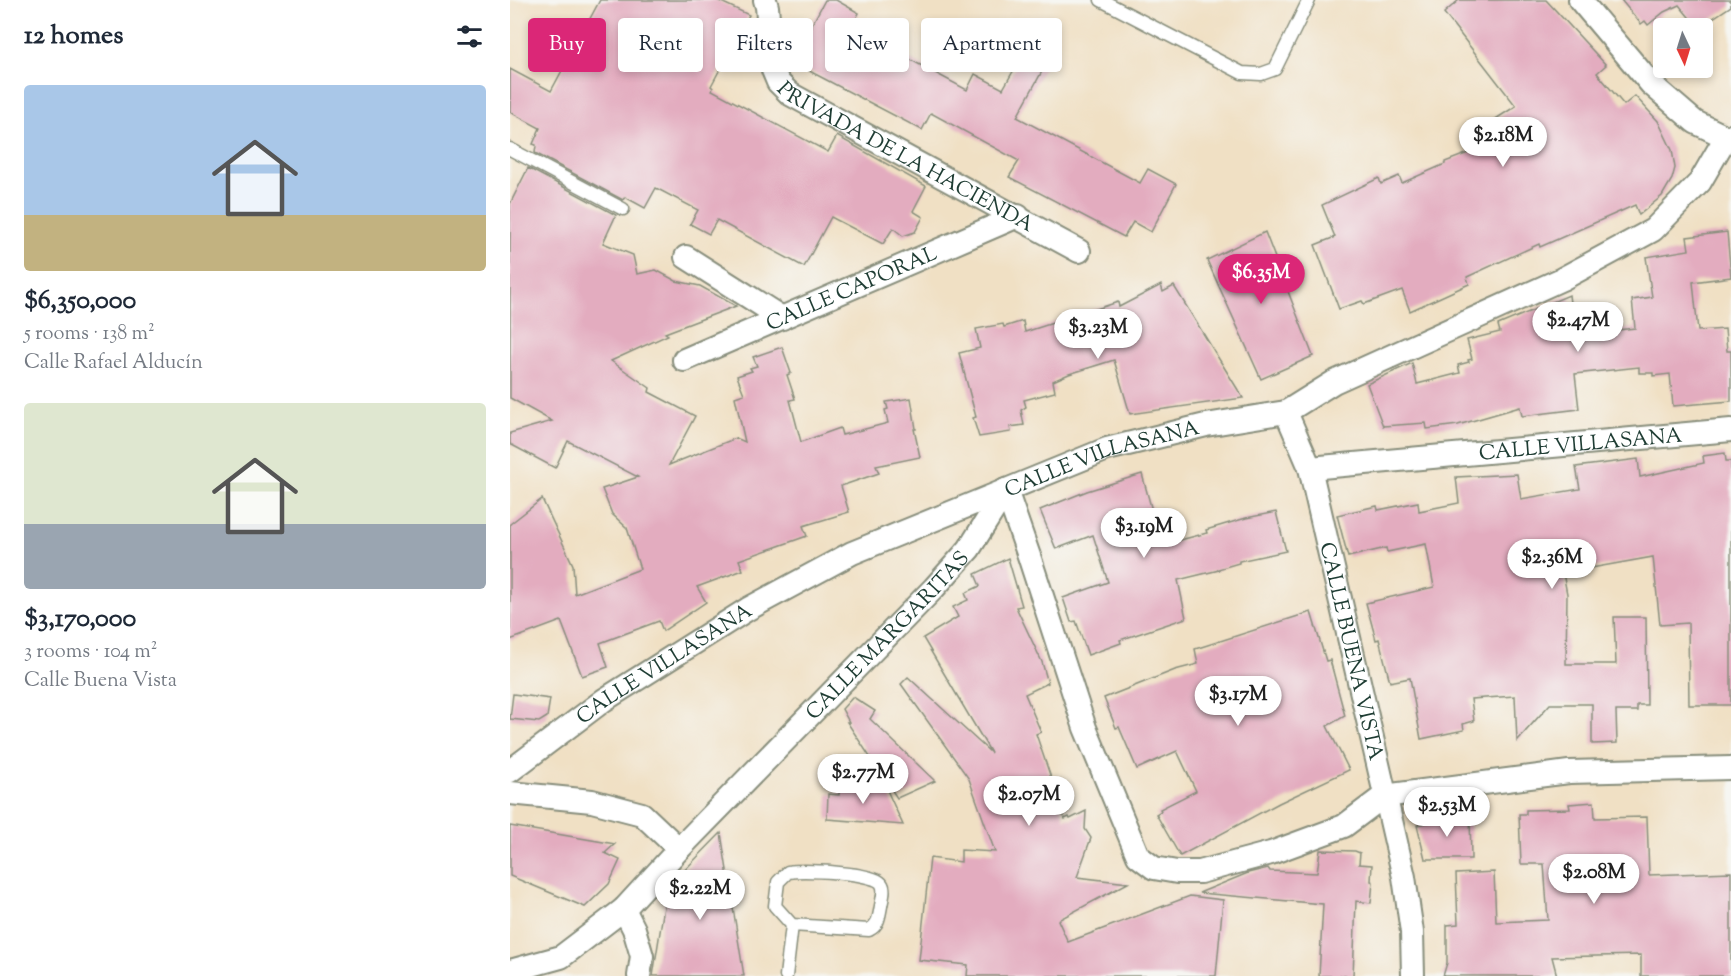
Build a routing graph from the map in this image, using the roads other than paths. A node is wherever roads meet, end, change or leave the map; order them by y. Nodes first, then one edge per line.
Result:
1 (765, 0) edge
2 (1101, 0) edge
3 (1308, 0) edge
4 (1580, 0) edge
5 (1728, 136) edge
6 (510, 149) edge
7 (623, 209) dead end
8 (1018, 216) junction
9 (1079, 250) dead end
10 (686, 257) dead end
11 (782, 318) junction
12 (684, 360) dead end
13 (1286, 412) junction
14 (1731, 430) edge
15 (1310, 468) junction
16 (1006, 490) junction
17 (1731, 768) edge
18 (510, 771) edge
19 (510, 793) edge
20 (1384, 796) junction
21 (679, 849) junction
22 (624, 909) junction
23 (792, 925) junction
24 (510, 971) edge
25 (639, 976) edge
26 (786, 976) edge
27 (1413, 976) edge

1 - 8 street, PRIVADA DE LA HACIENDA
2 - 3 lane
4 - 5 street
5 - 13 street
6 - 7 lane
8 - 9 street, PRIVADA DE LA HACIENDA
8 - 11 street, CALLE CAPORAL
10 - 11 street
11 - 12 street, CALLE CAPORAL
13 - 15 street
13 - 16 street, CALLE VILLASANA
14 - 15 street, CALLE VILLASANA
15 - 20 street, CALLE BUENA VISTA
16 - 18 street, CALLE VILLASANA
16 - 20 street
16 - 21 street, CALLE MARGARITAS
17 - 20 street
19 - 21 street
20 - 27 street, CALLE BUENA VISTA
21 - 22 street, CALLE MARGARITAS
22 - 24 street, CALLE MARGARITAS
22 - 25 street
23 - 23 lane
23 - 26 lane

